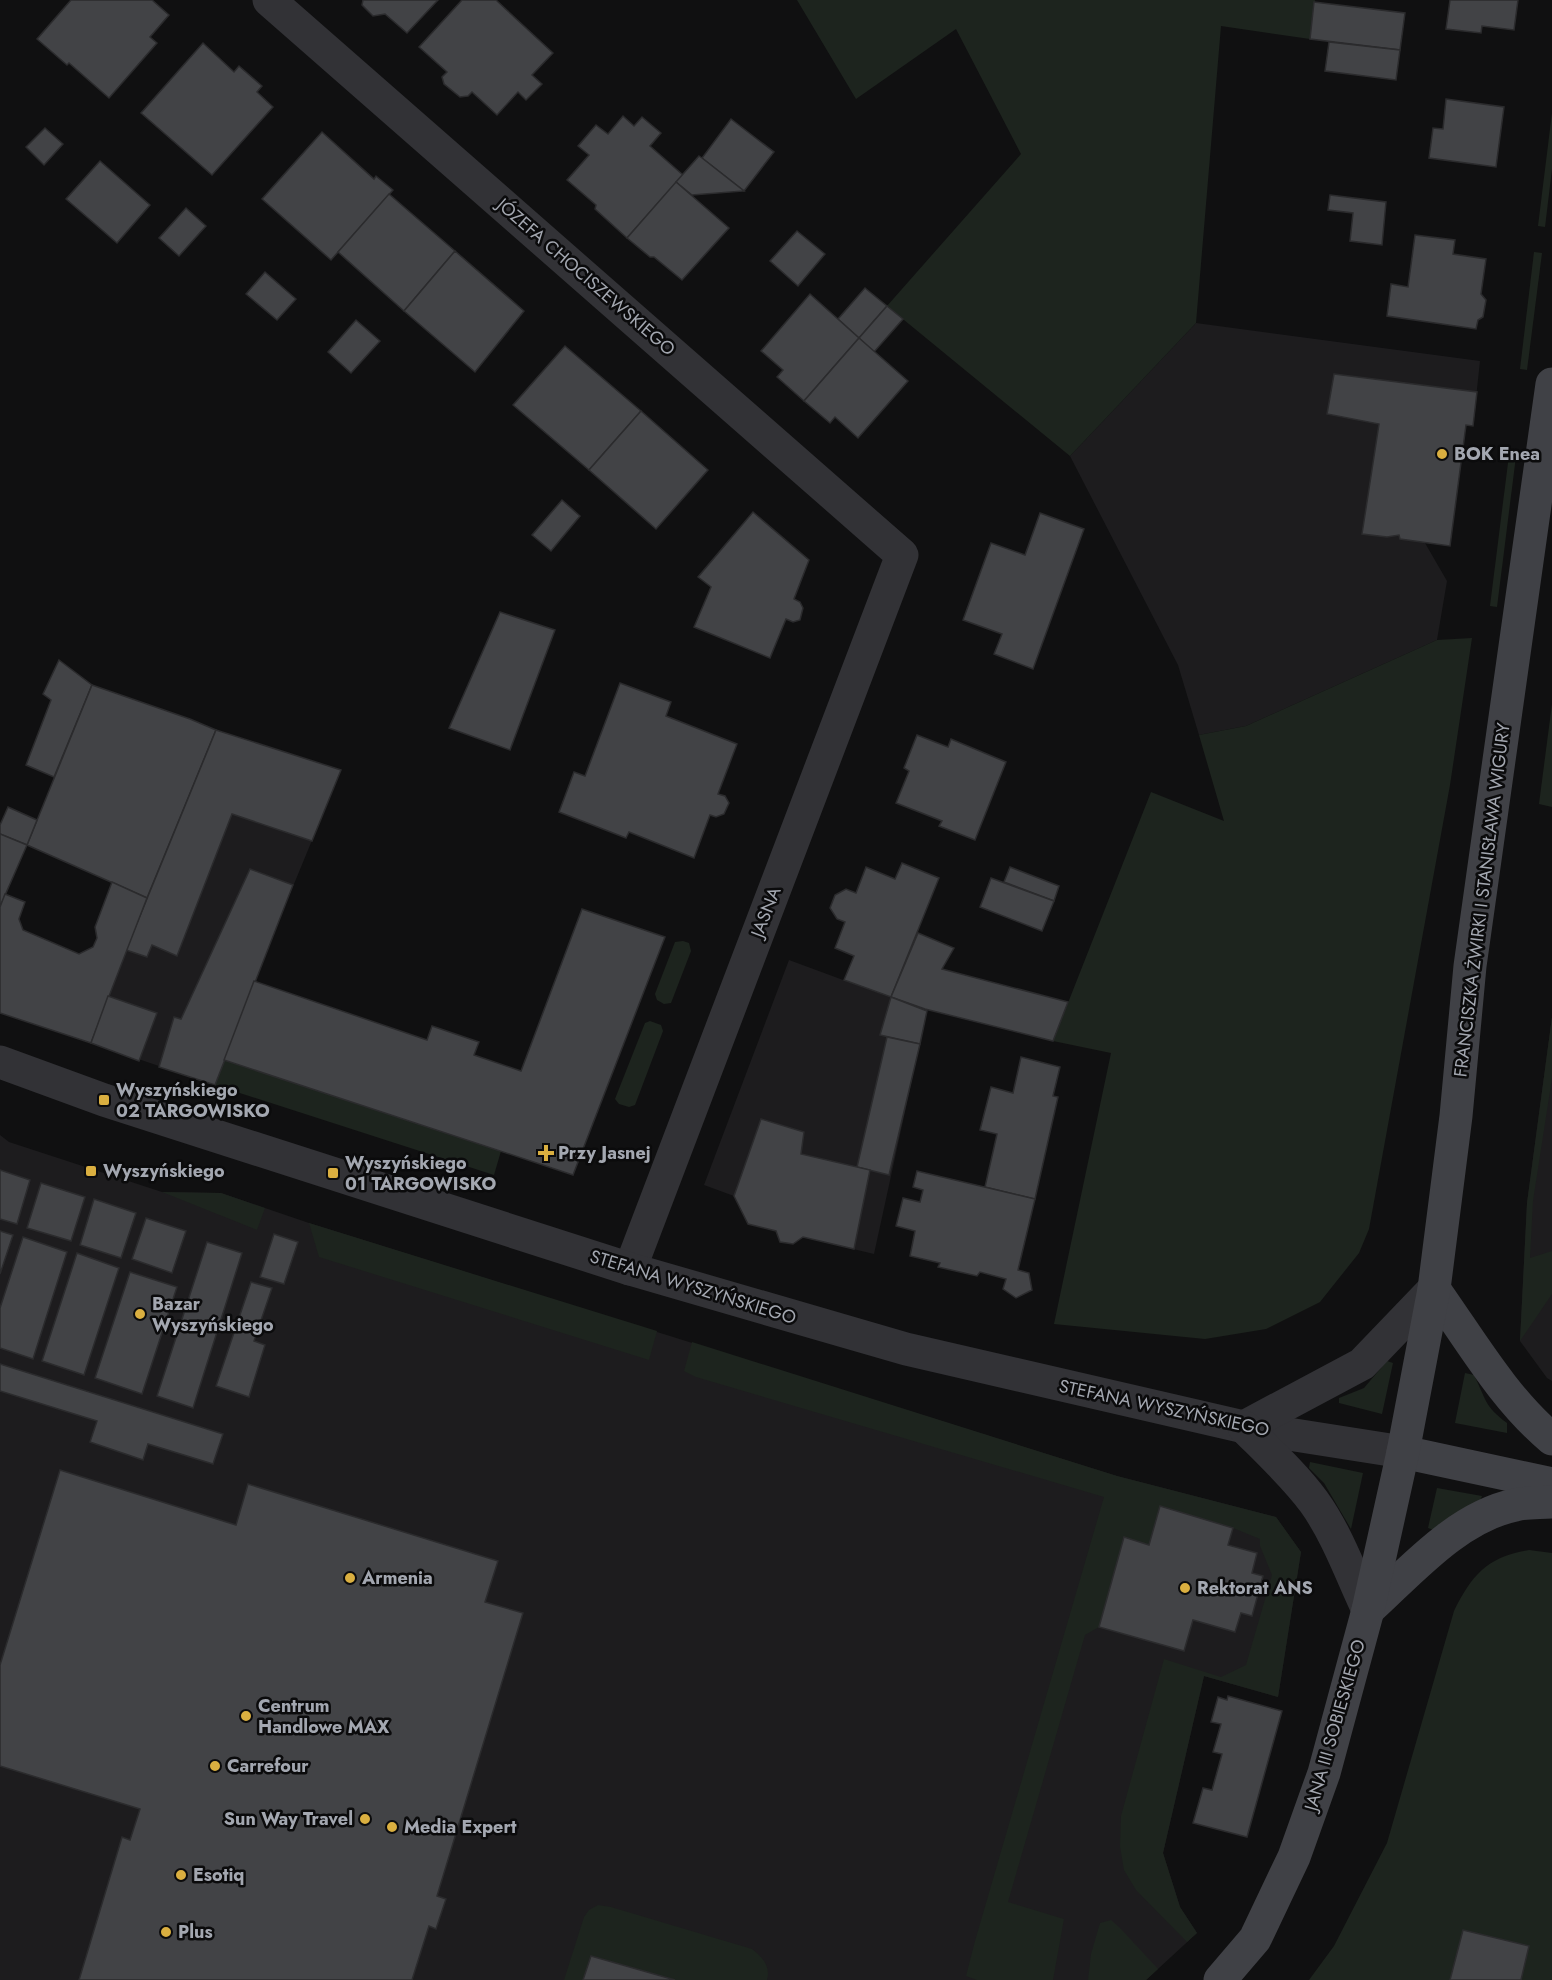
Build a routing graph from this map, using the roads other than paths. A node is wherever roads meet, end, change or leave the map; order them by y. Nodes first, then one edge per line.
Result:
1 (270, 0) edge
2 (1552, 384) edge
3 (1548, 440) edge
4 (902, 555) joint
5 (0, 1062) edge
6 (630, 1269) junction
7 (1434, 1290) junction
8 (1244, 1427) junction
9 (1552, 1439) edge
10 (1403, 1452) junction
11 (1552, 1484) edge
12 (1552, 1502) edge
13 (1368, 1610) junction
14 (1220, 1980) edge

1 - 4 street, JÓZEFA CHOCISZEWSKIEGO
2 - 3 street, FRANCISZKA ŻWIRKI I STANISŁAWA WIGURY
3 - 7 street, FRANCISZKA ŻWIRKI I STANISŁAWA WIGURY
4 - 6 street, JASNA
5 - 6 street, STEFANA WYSZYŃSKIEGO
6 - 8 street, STEFANA WYSZYŃSKIEGO
7 - 8 street
7 - 9 street
7 - 10 street, FRANCISZKA ŻWIRKI I STANISŁAWA WIGURY
8 - 10 street, STEFANA WYSZYŃSKIEGO
8 - 13 street
10 - 11 street
10 - 13 street, JANA III SOBIESKIEGO
12 - 13 street
13 - 14 street, JANA III SOBIESKIEGO

